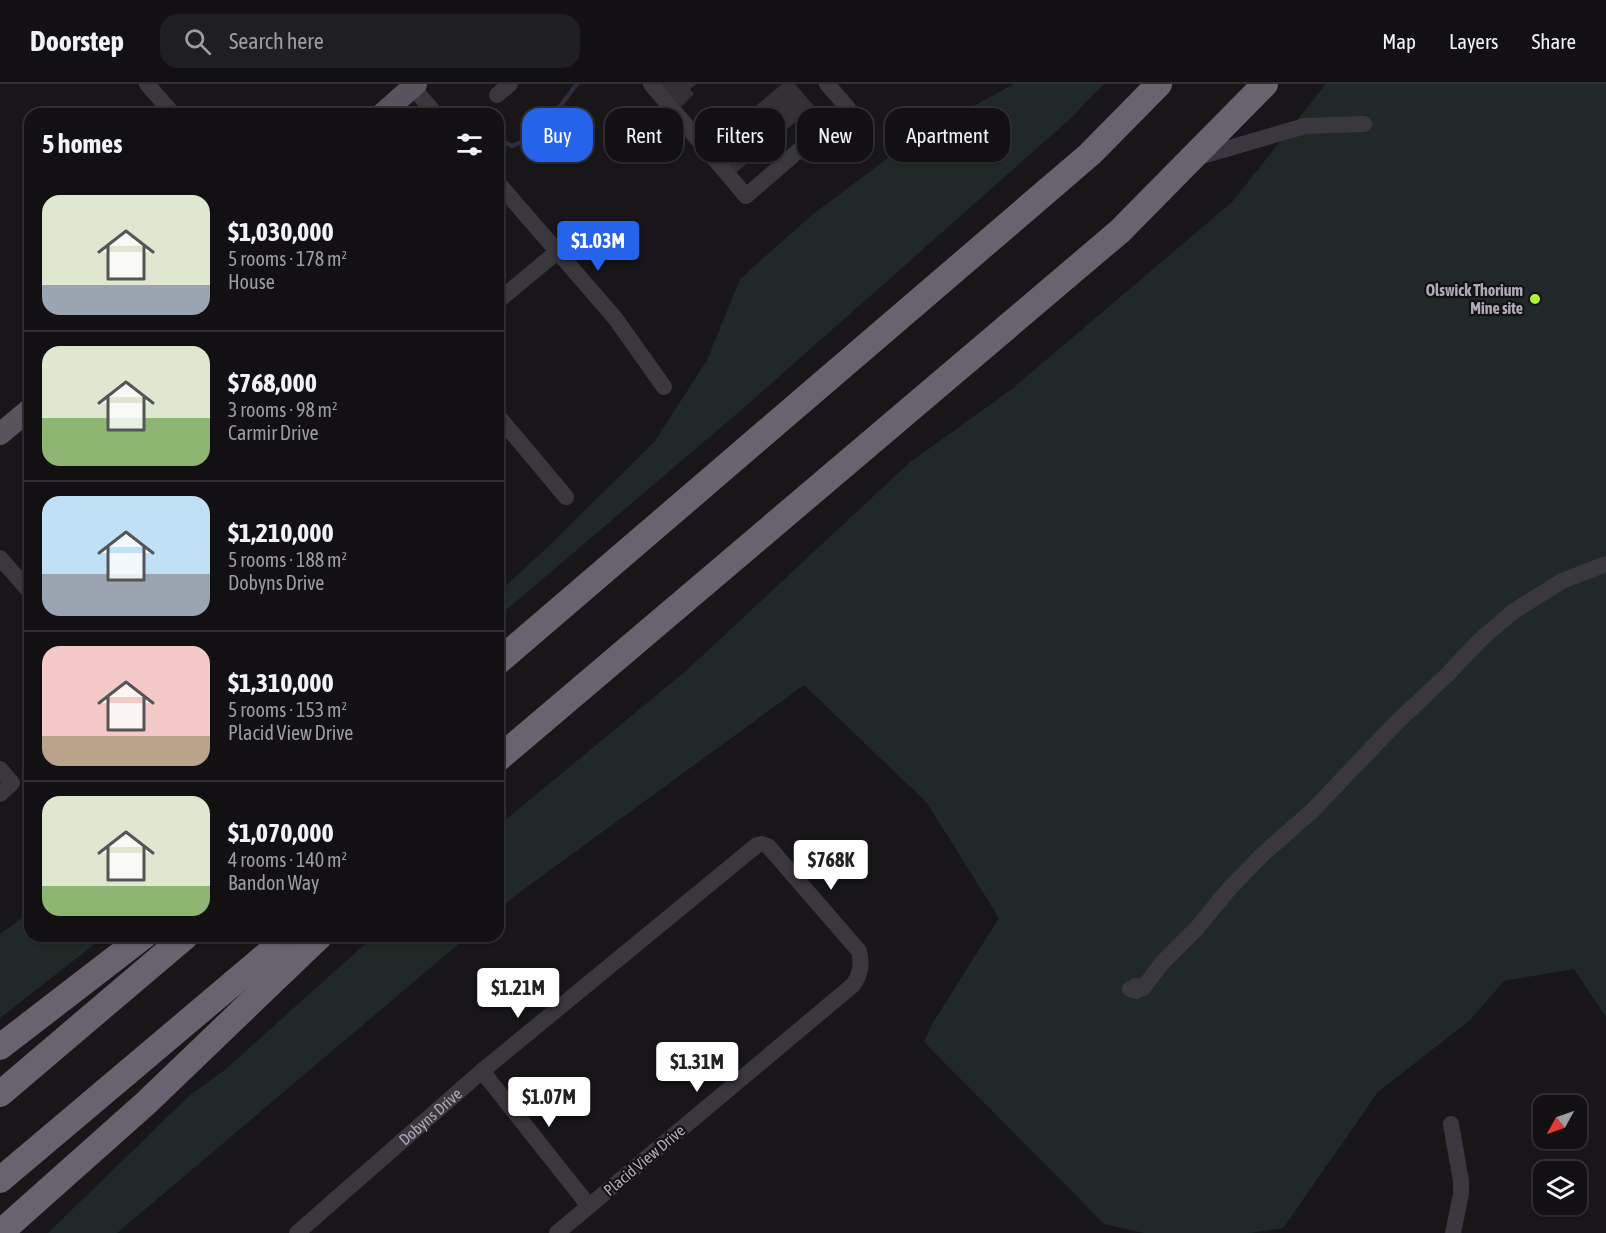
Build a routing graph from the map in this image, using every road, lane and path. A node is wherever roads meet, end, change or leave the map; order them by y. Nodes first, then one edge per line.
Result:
1 (147, 84) edge
2 (651, 84) edge
3 (827, 84) edge
4 (1159, 84) edge
5 (1265, 84) edge
6 (414, 86) edge
7 (168, 108) edge
8 (389, 108) edge
9 (431, 108) edge
10 (1364, 124) dead end
11 (1191, 159) junction
12 (504, 190) edge
13 (557, 252) junction
14 (504, 296) edge
15 (664, 387) dead end
16 (24, 414) edge
17 (504, 423) edge
18 (0, 434) edge
19 (566, 497) dead end
20 (0, 558) edge
21 (1606, 564) edge
22 (24, 585) edge
23 (504, 657) edge
24 (554, 712) junction
25 (504, 754) edge
26 (504, 759) edge
27 (0, 770) edge
28 (6, 789) edge
29 (762, 844) joint
30 (136, 942) edge
31 (179, 942) edge
32 (282, 942) edge
33 (314, 942) edge
34 (1130, 989) dead end
35 (0, 1047) edge
36 (482, 1071) junction
37 (0, 1094) edge
38 (1451, 1124) dead end
39 (0, 1180) edge
40 (589, 1206) junction
41 (0, 1233) edge
42 (297, 1233) edge
43 (558, 1233) edge
44 (1454, 1233) edge

1 - 7 street
2 - 3 street
4 - 23 highway
5 - 11 highway
6 - 8 main road
6 - 9 street
10 - 11 street
11 - 24 highway
12 - 13 street
13 - 14 street
13 - 15 street
16 - 18 main road
17 - 19 street
20 - 22 street
21 - 34 street
24 - 25 highway
24 - 26 highway
27 - 28 street
29 - 36 street, Dobyns Drive
29 - 40 street, Placid View Drive
30 - 35 highway
31 - 37 highway
32 - 39 highway
33 - 41 highway
36 - 40 street
36 - 42 street, Dobyns Drive
38 - 44 street
40 - 43 street, Placid View Drive

